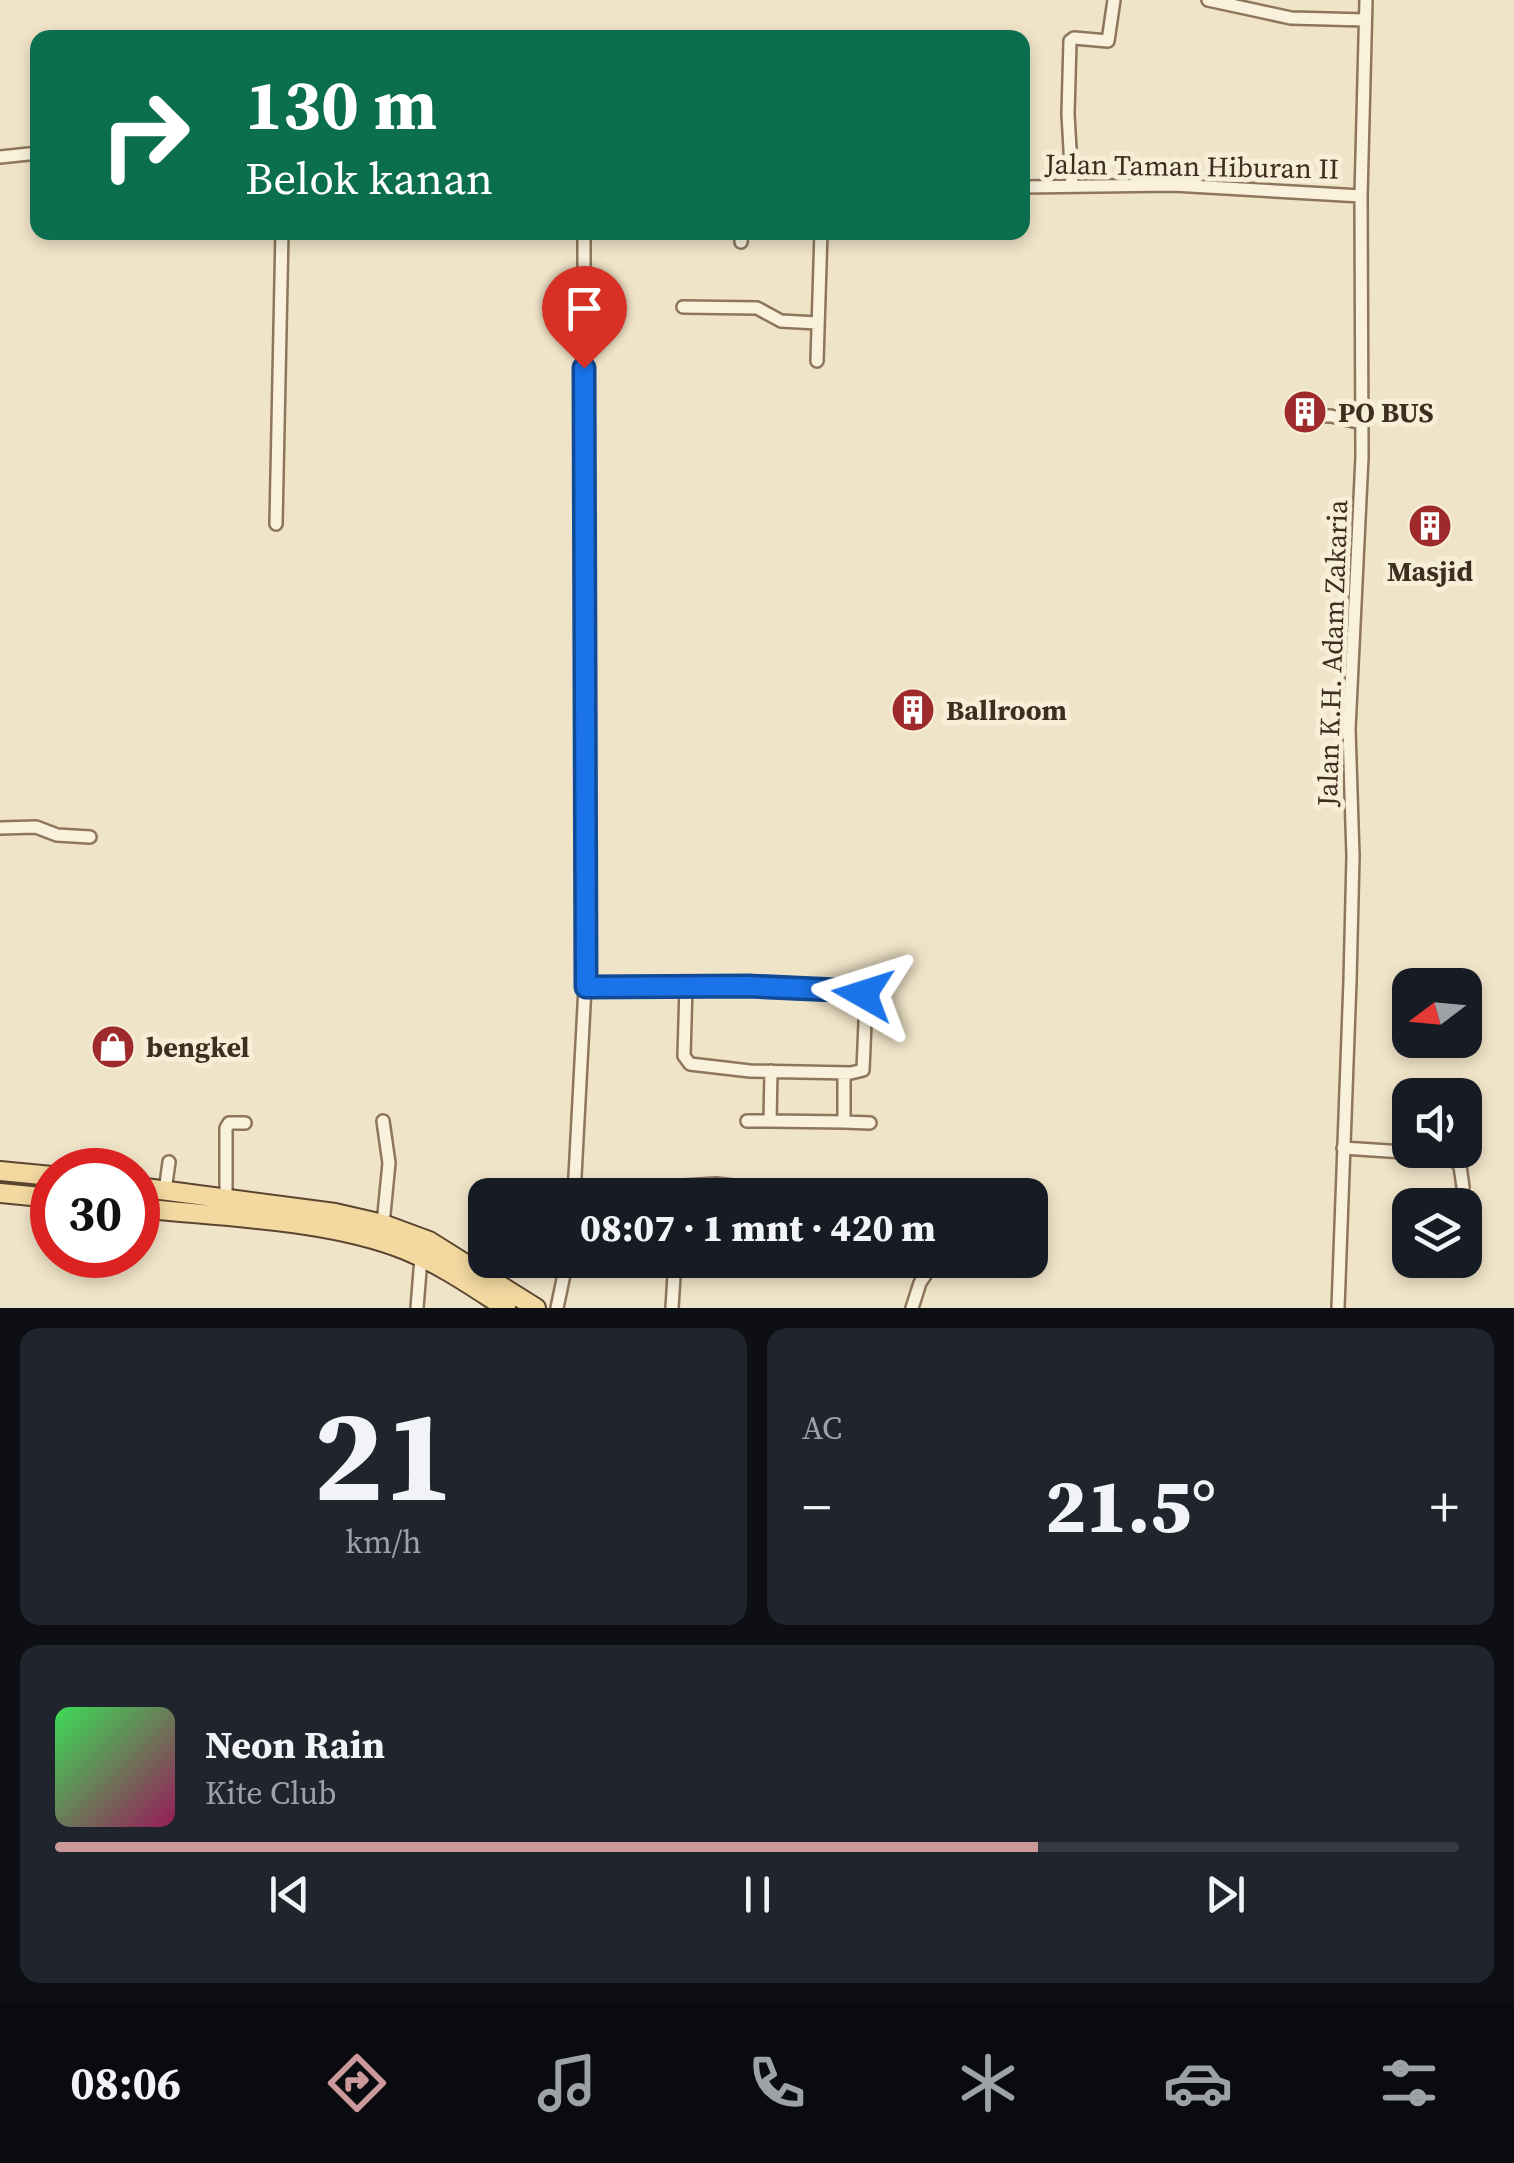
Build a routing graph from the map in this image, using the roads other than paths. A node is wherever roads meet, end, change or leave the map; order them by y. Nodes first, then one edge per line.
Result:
1 (1114, 0) edge
2 (1208, 0) edge
3 (1366, 0) edge
4 (1365, 20) junction
5 (30, 153) edge
6 (0, 158) edge
7 (1072, 186) junction
8 (1030, 188) edge
9 (1361, 196) junction
10 (282, 240) edge
11 (584, 240) edge
12 (820, 240) edge
13 (683, 307) dead end
14 (817, 323) junction
15 (817, 361) dead end
16 (1294, 415) dead end
17 (1362, 422) junction
18 (276, 524) dead end
19 (0, 828) edge
20 (90, 837) dead end
21 (586, 987) junction
22 (686, 987) junction
23 (771, 1071) junction
24 (844, 1073) junction
25 (383, 1121) dead end
26 (747, 1121) dead end
27 (770, 1121) junction
28 (844, 1122) junction
29 (870, 1122) dead end
30 (245, 1123) dead end
31 (1344, 1148) junction
32 (169, 1162) dead end
33 (0, 1171) edge
34 (30, 1174) edge
35 (575, 1178) edge
36 (1463, 1187) dead end
37 (160, 1190) edge
38 (165, 1191) junction
39 (0, 1192) edge
40 (30, 1195) edge
41 (226, 1198) junction
42 (160, 1211) edge
43 (383, 1224) junction
44 (421, 1258) junction
45 (564, 1278) edge
46 (674, 1278) edge
47 (924, 1278) edge
48 (417, 1308) edge
49 (506, 1308) edge
50 (536, 1308) edge
51 (558, 1308) edge
52 (672, 1308) edge
53 (912, 1308) edge
54 (1338, 1308) edge

1 - 7 street
2 - 4 street
3 - 4 street, Jalan K.H. Adam Zakaria
4 - 9 street, Jalan K.H. Adam Zakaria
5 - 6 street
7 - 8 street, Jalan Taman Hiburan II
7 - 9 street, Jalan Taman Hiburan II
9 - 17 street, Jalan K.H. Adam Zakaria
10 - 18 street
11 - 21 street
12 - 14 street
13 - 14 street
14 - 15 street
16 - 17 street
17 - 31 street, Jalan K.H. Adam Zakaria
19 - 20 street
21 - 22 street
21 - 35 street
22 - 23 street
22 - 24 street
23 - 24 street
23 - 27 street
24 - 28 street
25 - 43 street
26 - 27 street
27 - 28 street
28 - 29 street
30 - 41 street
31 - 36 street
31 - 54 street, Jalan K.H. Adam Zakaria
32 - 38 street
33 - 34 main road
37 - 38 main road
38 - 41 main road
39 - 40 main road
41 - 43 main road
42 - 44 main road
43 - 50 main road
44 - 48 street
44 - 49 main road
45 - 51 street
46 - 52 street
47 - 53 street

